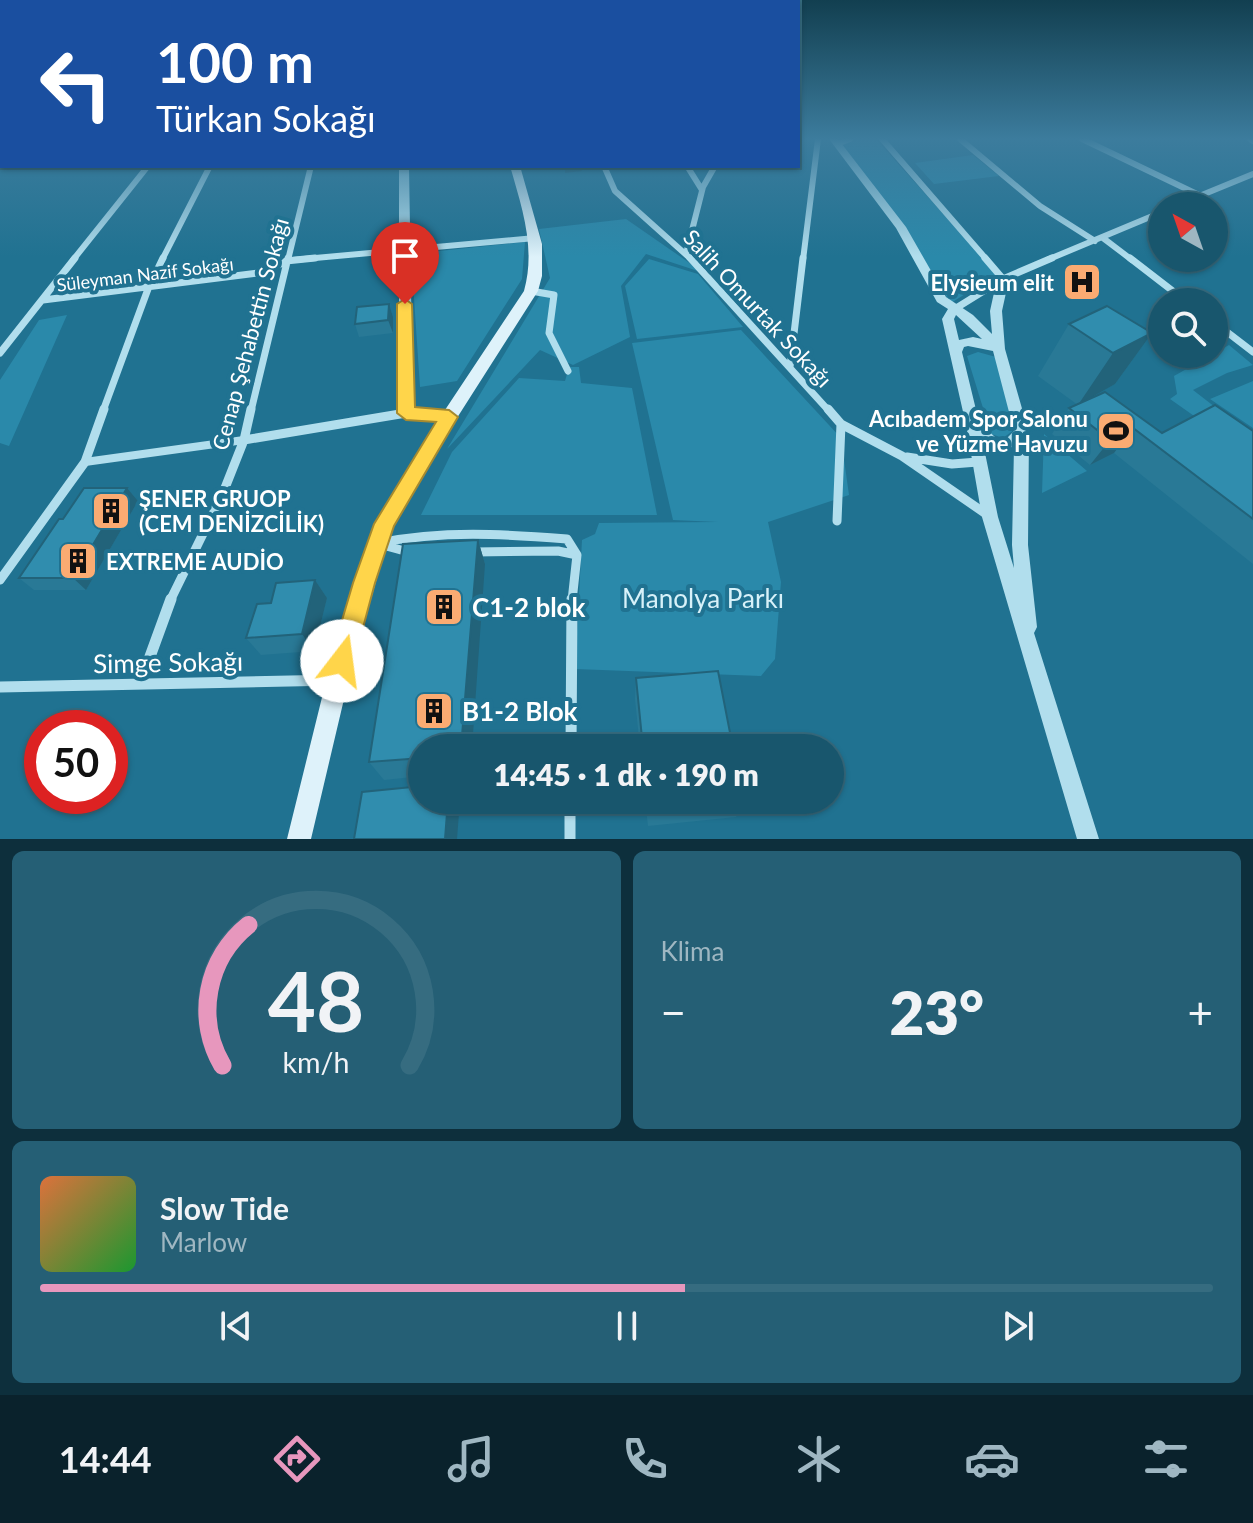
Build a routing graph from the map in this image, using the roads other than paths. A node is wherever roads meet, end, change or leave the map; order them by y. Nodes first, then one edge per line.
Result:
1 (138, 178) edge
2 (204, 178) edge
3 (308, 178) edge
4 (404, 178) edge
5 (518, 178) edge
6 (609, 178) edge
7 (695, 178) edge
8 (708, 178) edge
9 (815, 178) edge
10 (863, 178) edge
11 (916, 178) edge
12 (1007, 178) edge
13 (1162, 178) edge
14 (1242, 178) edge
15 (702, 190) junction
16 (1192, 192) edge
17 (1207, 192) edge
18 (1148, 218) edge
19 (535, 238) junction
20 (1099, 240) junction
21 (404, 249) junction
22 (686, 254) junction
23 (286, 261) junction
24 (1003, 279) junction
25 (1167, 288) edge
26 (148, 289) junction
27 (531, 291) junction
28 (43, 300) junction
29 (953, 310) junction
30 (1228, 333) edge
31 (999, 349) junction
32 (1, 350) edge
33 (956, 352) junction
34 (1253, 352) edge
35 (790, 367) junction
36 (568, 371) dead end
37 (406, 413) junction
38 (449, 417) junction
39 (841, 424) junction
40 (973, 425) junction
41 (1022, 433) junction
42 (244, 440) junction
43 (902, 456) junction
44 (85, 462) junction
45 (978, 462) junction
46 (990, 517) junction
47 (837, 521) dead end
48 (378, 543) junction
49 (431, 553) edge
50 (462, 553) edge
51 (577, 555) junction
52 (0, 580) edge
53 (1032, 663) junction
54 (337, 680) junction
55 (140, 684) junction
56 (0, 687) edge
57 (571, 734) edge
58 (570, 814) edge
59 (299, 839) edge
60 (570, 839) edge
61 (1088, 839) edge

1 - 28 street
2 - 26 street
3 - 23 street, Cenap Şehabettin Sokağı
4 - 21 street
5 - 19 main road
6 - 22 street, Salih Omurtak Sokağı
7 - 15 street
8 - 15 street
9 - 35 street
10 - 29 street
11 - 24 street
12 - 20 street
13 - 16 street
14 - 17 street
15 - 22 street
18 - 20 street
19 - 21 street, Süleyman Nazif Sokağı
19 - 27 main road
20 - 24 street
20 - 25 street
21 - 23 street, Süleyman Nazif Sokağı
21 - 37 street
22 - 35 street, Salih Omurtak Sokağı
23 - 26 street, Süleyman Nazif Sokağı
23 - 42 street, Cenap Şehabettin Sokağı
24 - 29 street
24 - 31 street
26 - 28 street, Süleyman Nazif Sokağı
26 - 44 street
27 - 36 street
27 - 38 main road
28 - 32 street
29 - 31 street
29 - 33 street
30 - 34 street
31 - 33 street
31 - 41 street
33 - 40 street
35 - 39 street, Salih Omurtak Sokağı
37 - 38 street
37 - 42 street
38 - 48 main road
39 - 43 street, Salih Omurtak Sokağı
39 - 47 street
40 - 41 street
40 - 45 street
41 - 53 street
42 - 44 street
42 - 55 street, Cenap Şehabettin Sokağı
43 - 45 street, Salih Omurtak Sokağı
43 - 46 street, Salih Omurtak Sokağı
44 - 52 street
45 - 46 street
46 - 53 street
48 - 49 street
48 - 51 street
48 - 54 main road
50 - 51 street
51 - 57 street
53 - 61 street
54 - 55 street, Simge Sokağı
54 - 59 main road
55 - 56 street, Simge Sokağı
58 - 60 street

